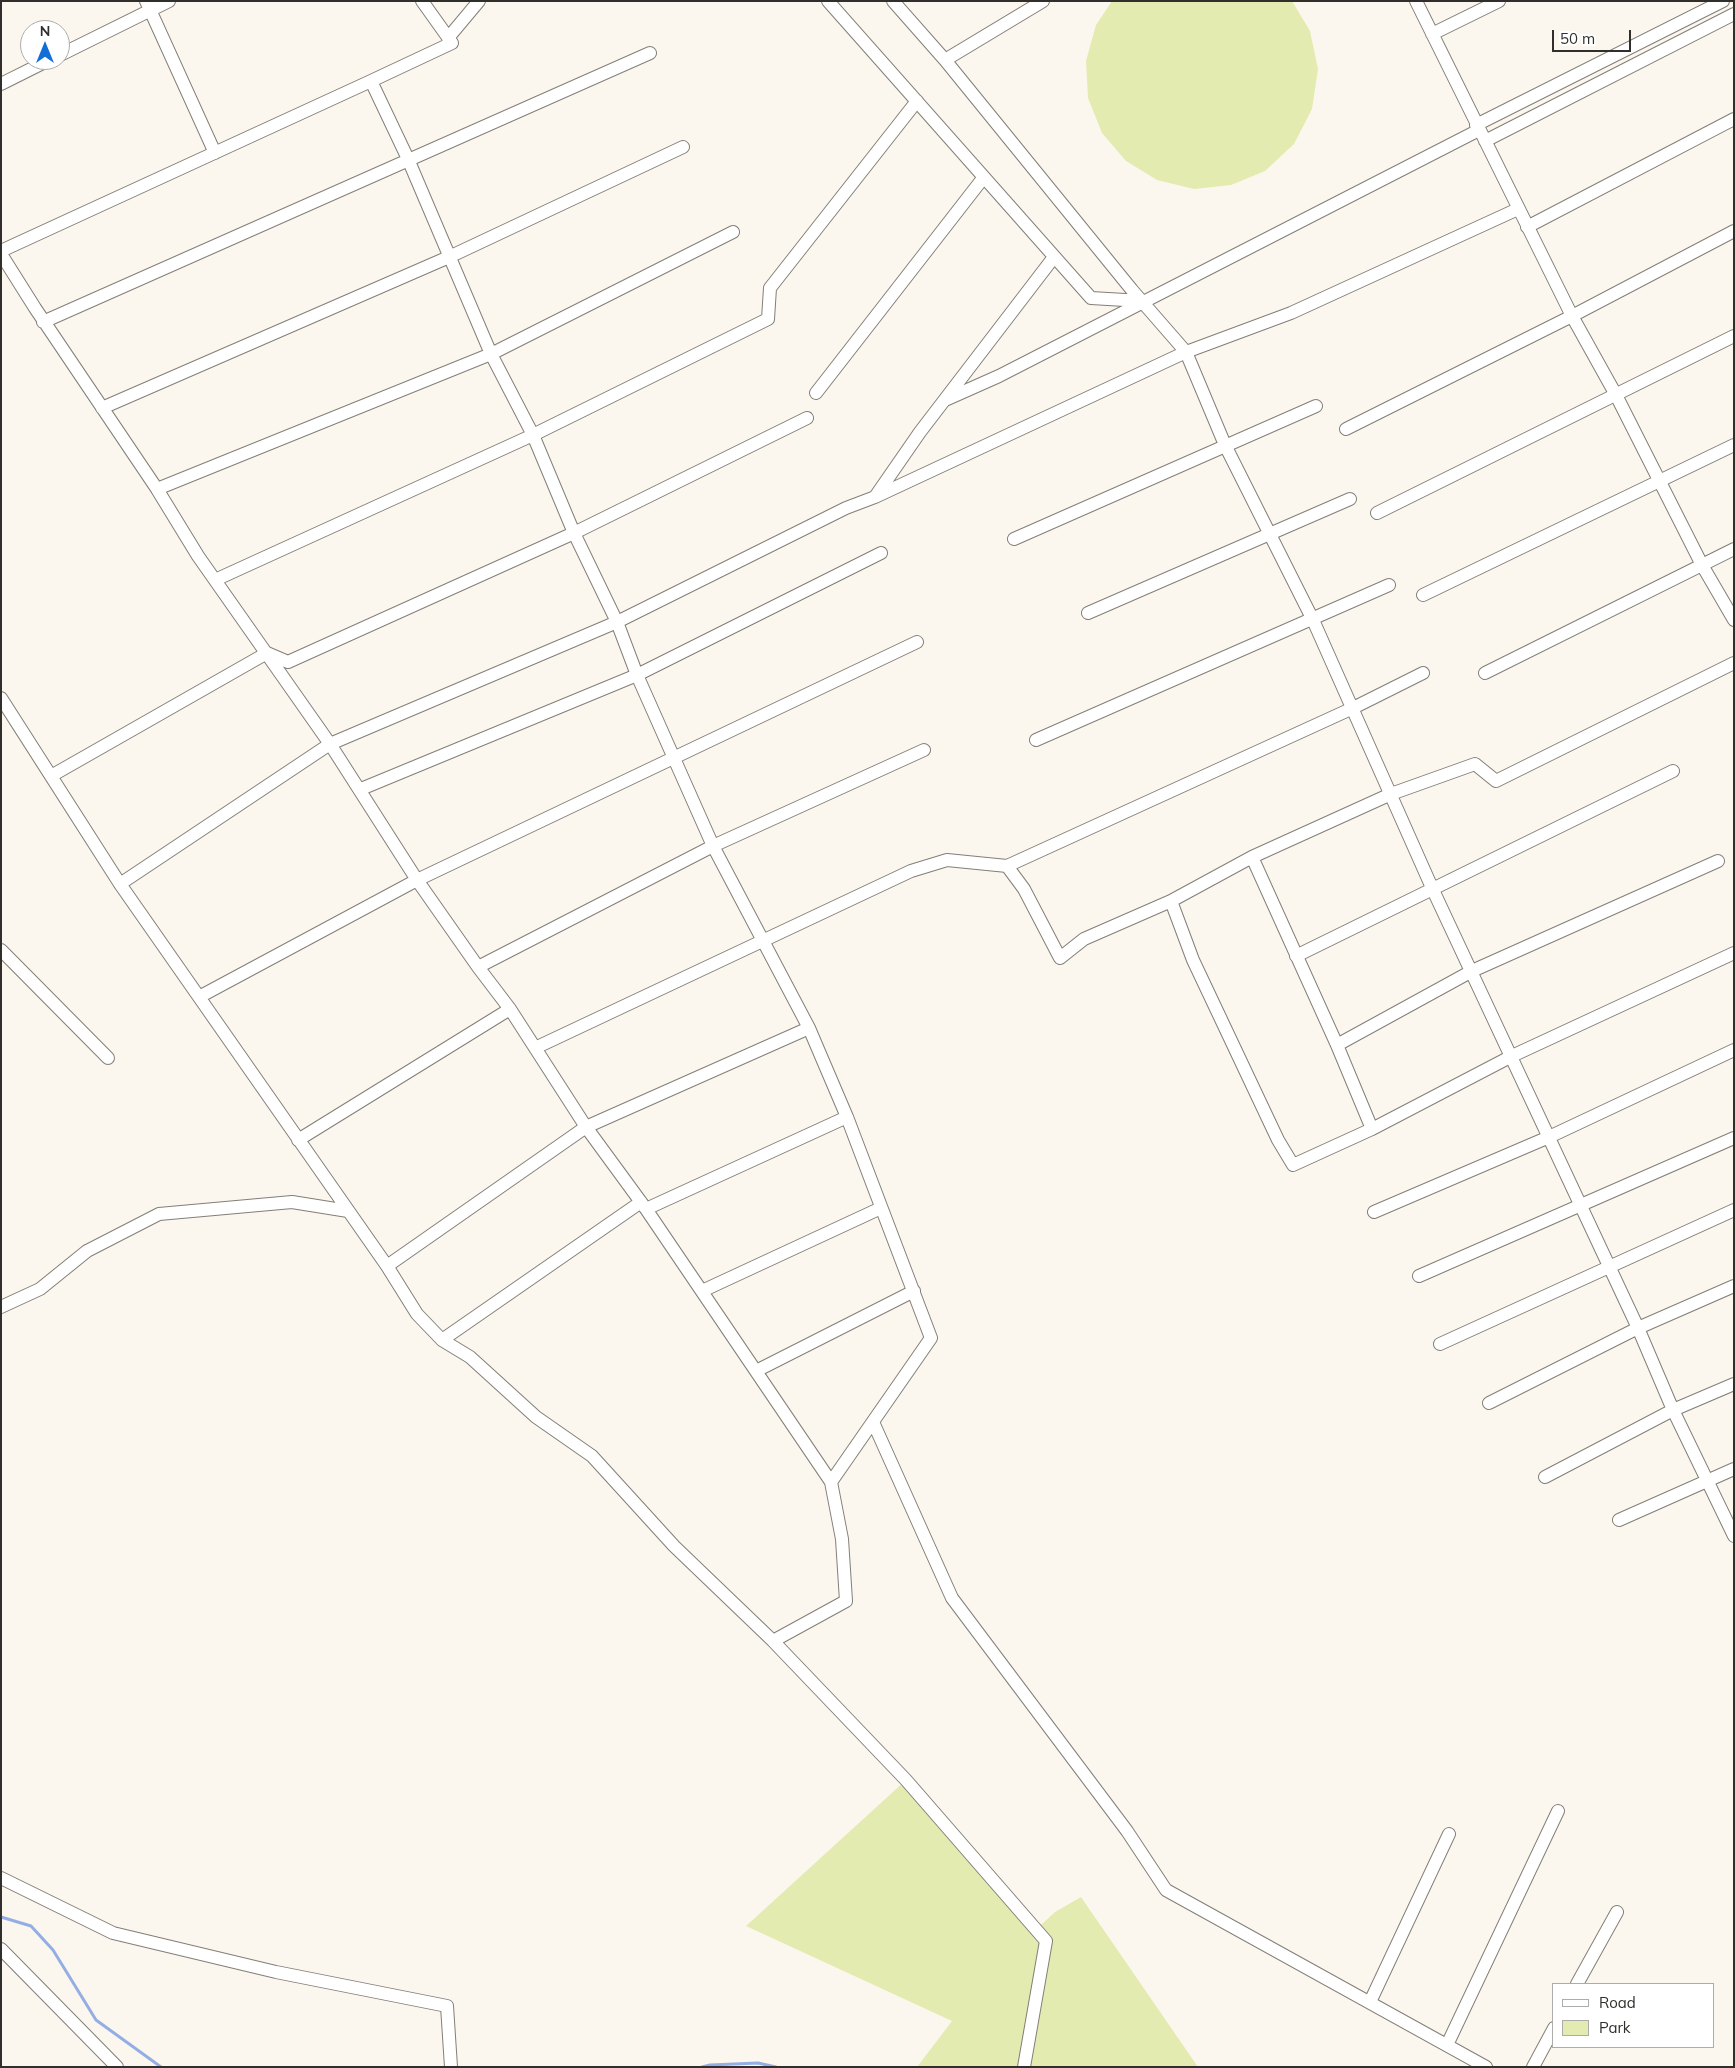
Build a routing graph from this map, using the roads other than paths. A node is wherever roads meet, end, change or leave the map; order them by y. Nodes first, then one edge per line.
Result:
1 (169, 1) edge
2 (422, 1) edge
3 (479, 1) edge
4 (828, 1) edge
5 (893, 1) edge
6 (1043, 1) edge
7 (1416, 1) edge
8 (1499, 1) edge
9 (1723, 1) edge
10 (149, 5) edge
11 (1734, 14) edge
12 (1432, 34) junction
13 (448, 38) junction
14 (70, 49) edge
15 (650, 54) dead end
16 (945, 60) junction
17 (29, 70) edge
18 (372, 81) junction
19 (1, 84) edge
20 (917, 101) junction
21 (1734, 119) edge
22 (1480, 132) junction
23 (683, 147) dead end
24 (215, 153) junction
25 (408, 159) junction
26 (984, 177) junction
27 (1518, 209) junction
28 (1527, 227) junction
29 (1734, 231) edge
30 (733, 232) dead end
31 (1, 253) edge
32 (449, 257) junction
33 (1054, 257) junction
34 (1142, 301) junction
35 (1572, 316) junction
36 (44, 322) junction
37 (1734, 336) edge
38 (1186, 352) junction
39 (491, 354) junction
40 (816, 393) dead end
41 (1616, 395) junction
42 (945, 400) junction
43 (1316, 406) dead end
44 (102, 408) junction
45 (808, 418) dead end
46 (1346, 429) dead end
47 (533, 435) junction
48 (1225, 445) junction
49 (1734, 445) edge
50 (1660, 482) junction
51 (157, 489) junction
52 (875, 497) junction
53 (1350, 499) dead end
54 (1377, 513) dead end
55 (574, 533) junction
56 (1271, 534) junction
57 (1014, 538) dead end
58 (1734, 548) edge
59 (881, 553) dead end
60 (1702, 565) junction
61 (214, 580) junction
62 (1389, 586) dead end
63 (1423, 595) dead end
64 (1088, 613) dead end
65 (1313, 620) junction
66 (1734, 620) edge
67 (617, 622) junction
68 (917, 642) dead end
69 (267, 653) junction
70 (1734, 663) edge
71 (1423, 673) dead end
72 (1485, 673) dead end
73 (637, 675) junction
74 (1, 698) edge
75 (1353, 708) junction
76 (1036, 740) dead end
77 (330, 744) junction
78 (924, 750) dead end
79 (673, 756) junction
80 (1673, 771) dead end
81 (51, 776) junction
82 (361, 789) junction
83 (1390, 794) junction
84 (713, 846) junction
85 (1252, 857) junction
86 (1718, 860) dead end
87 (1007, 866) junction
88 (417, 880) junction
89 (120, 884) junction
90 (1433, 890) junction
91 (1171, 901) junction
92 (764, 940) junction
93 (1, 950) edge
94 (1734, 954) edge
95 (1296, 956) junction
96 (478, 968) junction
97 (1472, 971) junction
98 (199, 997) junction
99 (510, 1009) junction
100 (809, 1028) junction
101 (1337, 1045) junction
102 (535, 1048) junction
103 (1734, 1050) edge
104 (1512, 1056) junction
105 (108, 1058) dead end
106 (847, 1116) junction
107 (586, 1127) junction
108 (1372, 1129) junction
109 (1549, 1137) junction
110 (1734, 1138) edge
111 (298, 1140) junction
112 (1581, 1205) junction
113 (643, 1206) junction
114 (880, 1208) junction
115 (348, 1210) junction
116 (1734, 1210) edge
117 (1374, 1212) dead end
118 (387, 1266) junction
119 (1609, 1267) junction
120 (1419, 1276) dead end
121 (1734, 1286) edge
122 (702, 1291) junction
123 (914, 1291) junction
124 (1, 1307) edge
125 (1638, 1328) junction
126 (442, 1340) junction
127 (1440, 1344) dead end
128 (756, 1371) junction
129 (1734, 1384) edge
130 (1489, 1402) dead end
131 (1673, 1410) junction
132 (873, 1422) junction
133 (1734, 1469) edge
134 (1545, 1477) dead end
135 (1708, 1480) junction
136 (831, 1482) junction
137 (1619, 1520) dead end
138 (1734, 1536) edge
139 (773, 1640) junction
140 (1558, 1811) dead end
141 (1449, 1834) dead end
142 (1, 1878) edge
143 (1617, 1912) dead end
144 (1, 1949) edge
145 (1579, 1983) edge
146 (1370, 2002) junction
147 (1552, 2032) edge
148 (1448, 2046) junction
149 (117, 2067) edge
150 (451, 2067) edge
151 (1024, 2067) edge
152 (1486, 2067) edge
153 (1533, 2067) edge

1 - 10 street
2 - 13 street
3 - 13 street
4 - 20 street
5 - 16 street
6 - 16 street
7 - 12 street
8 - 12 street
9 - 22 street
10 - 14 street
10 - 24 street
11 - 22 street
12 - 22 street
13 - 18 street
15 - 25 street
16 - 34 street
17 - 19 street
18 - 24 street
18 - 25 street
20 - 26 street
20 - 47 street
21 - 28 street
22 - 27 street
22 - 34 street
23 - 32 street
24 - 31 street
25 - 32 street
25 - 36 street
26 - 33 street
26 - 40 street
27 - 28 street
27 - 38 street
28 - 35 street
29 - 35 street
30 - 39 street
31 - 36 street
32 - 39 street
32 - 44 street
33 - 34 street
33 - 42 street
34 - 38 street
34 - 42 street
35 - 41 street
35 - 46 street
36 - 44 street
37 - 41 street
38 - 48 street
38 - 52 street
39 - 47 street
39 - 51 street
41 - 50 street
41 - 54 street
42 - 52 street
43 - 48 street
44 - 51 street
45 - 55 street
47 - 55 street
47 - 61 street
48 - 56 street
48 - 57 street
49 - 50 street
50 - 60 street
50 - 63 street
51 - 61 street
52 - 67 street
53 - 56 street
55 - 67 street
55 - 69 street
56 - 64 street
56 - 65 street
58 - 60 street
59 - 73 street
60 - 66 street
60 - 72 street
61 - 69 street
62 - 65 street
65 - 75 street
65 - 76 street
67 - 73 street
67 - 77 street
68 - 79 street
69 - 77 street
69 - 81 street
70 - 83 street
71 - 75 street
73 - 79 street
73 - 82 street
74 - 81 street
75 - 83 street
75 - 87 street
77 - 82 street
77 - 89 street
78 - 84 street
79 - 84 street
79 - 88 street
80 - 90 street
81 - 89 street
82 - 88 street
83 - 85 street
83 - 90 street
84 - 92 street
84 - 96 street
85 - 91 street
85 - 95 street
86 - 97 street
87 - 91 street
87 - 92 street
88 - 96 street
88 - 98 street
89 - 98 street
90 - 95 street
90 - 97 street
91 - 108 street
92 - 100 street
92 - 102 street
93 - 105 street
94 - 104 street
95 - 101 street
96 - 99 street
97 - 101 street
97 - 104 street
98 - 111 street
99 - 102 street
99 - 111 street
100 - 106 street
100 - 107 street
101 - 108 street
102 - 107 street
103 - 109 street
104 - 108 street
104 - 109 street
106 - 113 street
106 - 114 street
107 - 113 street
107 - 118 street
109 - 112 street
109 - 117 street
110 - 112 street
111 - 115 street
112 - 119 street
112 - 120 street
113 - 122 street
113 - 126 street
114 - 122 street
114 - 123 street
115 - 118 street
115 - 124 street
116 - 119 street
118 - 126 street
119 - 125 street
119 - 127 street
121 - 125 street
122 - 128 street
123 - 128 street
123 - 132 street
125 - 130 street
125 - 131 street
126 - 139 street
128 - 136 street
129 - 131 street
131 - 134 street
131 - 135 street
132 - 136 street
132 - 146 street
133 - 135 street
135 - 137 street
135 - 138 street
136 - 139 street
139 - 151 street
140 - 148 street
141 - 146 street
142 - 150 street
143 - 145 street
144 - 149 street
146 - 148 street
147 - 153 street
148 - 152 street

